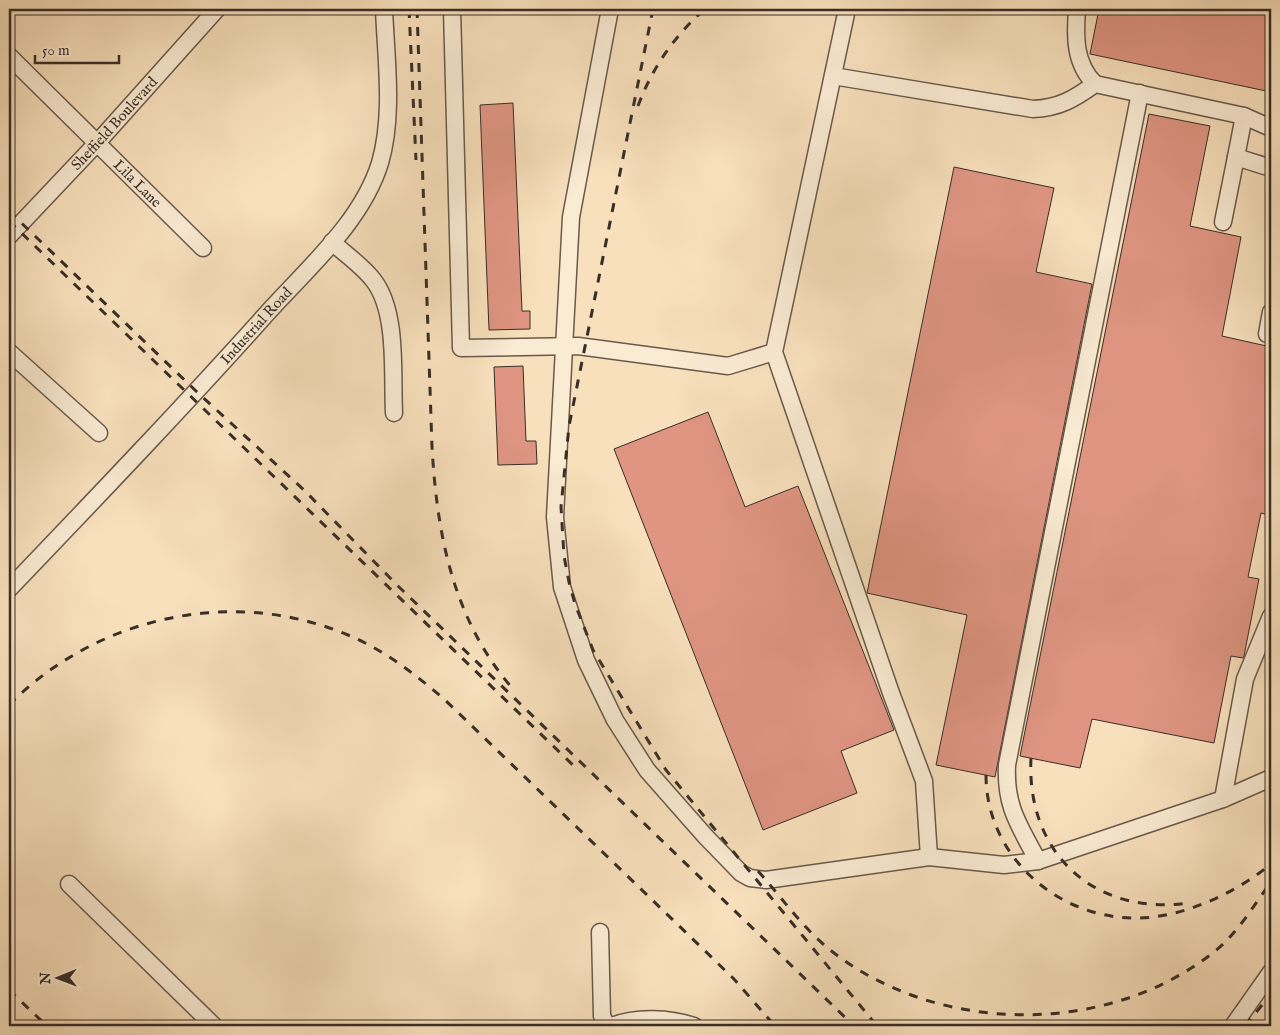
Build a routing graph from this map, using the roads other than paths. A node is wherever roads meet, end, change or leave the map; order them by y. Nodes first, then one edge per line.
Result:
1 (216, 9) edge
2 (384, 9) edge
3 (452, 9) edge
4 (610, 9) edge
5 (847, 9) edge
6 (1077, 9) edge
7 (9, 56) edge
8 (833, 76) junction
9 (1095, 84) junction
10 (1140, 93) junction
11 (1244, 116) junction
12 (1271, 128) edge
13 (97, 143) junction
14 (1236, 157) junction
15 (1271, 168) edge
16 (1223, 222) dead end
17 (9, 236) edge
18 (332, 242) junction
19 (203, 248) dead end
20 (1271, 312) edge
21 (1267, 334) dead end
22 (565, 345) junction
23 (9, 352) edge
24 (774, 352) junction
25 (394, 413) dead end
26 (99, 433) dead end
27 (9, 589) edge
28 (1271, 616) edge
29 (1271, 778) edge
30 (1223, 798) junction
31 (929, 858) junction
32 (1038, 861) junction
33 (69, 884) dead end
34 (600, 932) dead end
35 (1271, 972) edge
36 (214, 1026) edge
37 (606, 1026) edge
38 (612, 1026) edge
39 (694, 1026) edge
40 (1233, 1026) edge

1 - 13 street, Sheffield Boulevard
2 - 18 street, Industrial Road
3 - 22 street
4 - 22 street
5 - 8 street
6 - 9 street
7 - 13 street, Lila Lane
8 - 9 street
8 - 24 street
9 - 10 street
10 - 11 street
10 - 32 street
11 - 12 street
11 - 14 street
13 - 17 street, Sheffield Boulevard
13 - 19 street, Lila Lane
14 - 15 street
14 - 16 street
18 - 25 street
18 - 27 street, Industrial Road
20 - 21 street
22 - 24 street
22 - 31 street
23 - 26 street
24 - 31 street
28 - 30 street
29 - 30 street
30 - 32 street
31 - 32 street
33 - 36 street
34 - 37 street
35 - 40 street
38 - 39 street

